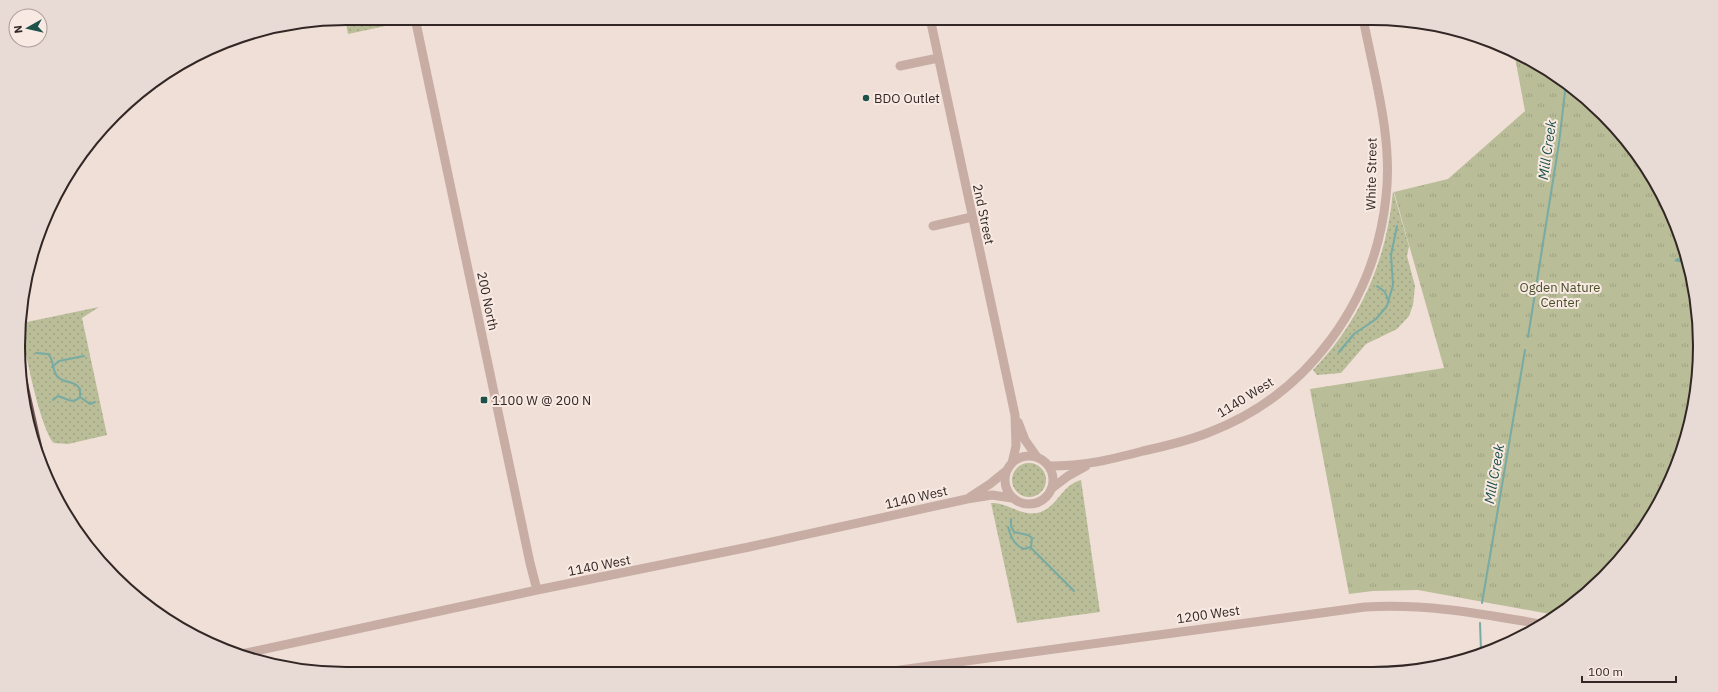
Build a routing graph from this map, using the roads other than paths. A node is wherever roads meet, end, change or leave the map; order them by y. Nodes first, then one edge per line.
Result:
1 (416, 25) edge
2 (931, 25) edge
3 (1364, 25) edge
4 (938, 58) junction
5 (900, 66) dead end
6 (972, 217) junction
7 (933, 226) dead end
8 (1365, 281) joint
9 (1015, 415) junction
10 (1037, 458) junction
11 (1012, 463) junction
12 (1090, 465) junction
13 (1049, 466) junction
14 (1006, 471) junction
15 (1051, 489) junction
16 (1012, 498) junction
17 (967, 499) junction
18 (537, 590) junction
19 (1534, 623) edge
20 (250, 652) edge
21 (921, 667) edge

1 - 18 street, 200 North
2 - 4 street, 2nd Street
3 - 8 street, White Street
4 - 5 street
4 - 6 street, 2nd Street
6 - 7 street
6 - 9 street, 2nd Street
8 - 12 street, 1140 West
9 - 10 street, 2nd Street
9 - 11 street, 2nd Street
10 - 11 street
10 - 13 street
11 - 14 street
12 - 13 street, 1140 West
12 - 15 street, 1140 West
13 - 15 street
14 - 16 street
14 - 17 street, 1140 West
15 - 16 street
16 - 17 street, 1140 West
17 - 18 street, 1140 West
18 - 20 street, 1140 West
19 - 21 street, 1200 West

